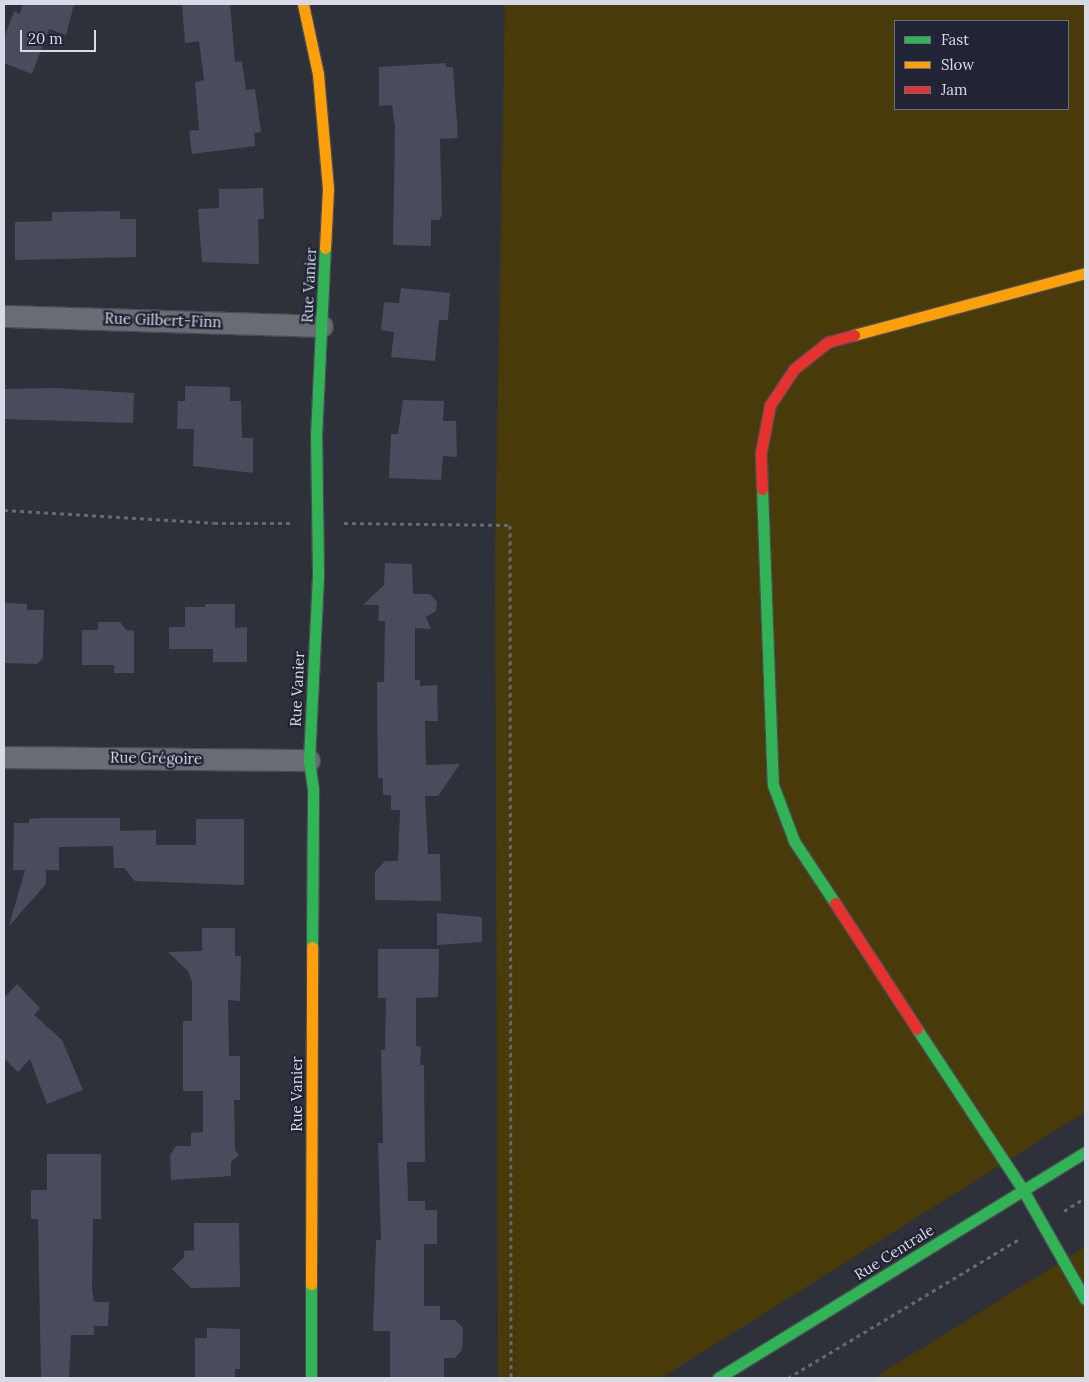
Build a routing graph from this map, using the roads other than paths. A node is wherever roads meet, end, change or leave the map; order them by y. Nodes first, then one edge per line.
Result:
1 (303, 4) edge
2 (1085, 273) edge
3 (4, 316) edge
4 (322, 326) junction
5 (4, 757) edge
6 (309, 760) junction
7 (1085, 1152) edge
8 (1023, 1190) junction
9 (1085, 1299) edge
10 (311, 1378) edge
11 (718, 1378) edge

1 - 4 street, Rue Vanier
2 - 8 street
3 - 4 street, Rue Gilbert-Finn
4 - 6 street, Rue Vanier
5 - 6 street, Rue Grégoire
6 - 10 street, Rue Vanier
7 - 8 street, Rue Centrale
8 - 9 street
8 - 11 street, Rue Centrale

